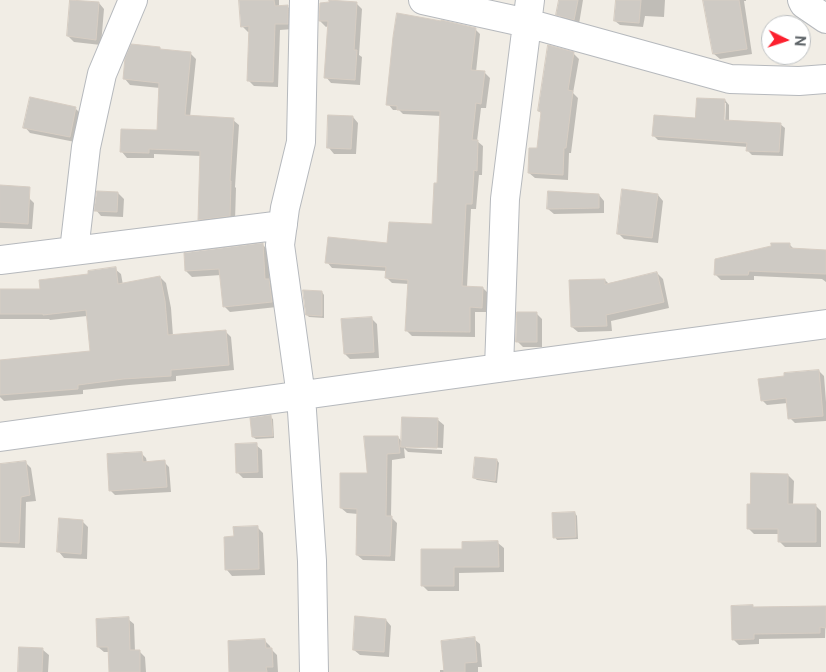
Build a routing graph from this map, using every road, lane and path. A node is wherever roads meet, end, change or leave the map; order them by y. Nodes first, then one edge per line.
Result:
1 (132, 0) edge
2 (304, 0) edge
3 (423, 0) edge
4 (802, 0) edge
5 (528, 12) edge
6 (826, 18) edge
7 (826, 79) edge
8 (283, 225) junction
9 (74, 251) junction
10 (0, 260) edge
11 (826, 324) edge
12 (499, 368) junction
13 (301, 396) junction
14 (0, 437) edge
15 (314, 672) edge

1 - 9 street
2 - 8 street
3 - 5 street
4 - 6 street
5 - 7 street
5 - 12 street
8 - 9 street
8 - 13 street
9 - 10 street
11 - 12 street
12 - 13 street
13 - 14 street
13 - 15 street

